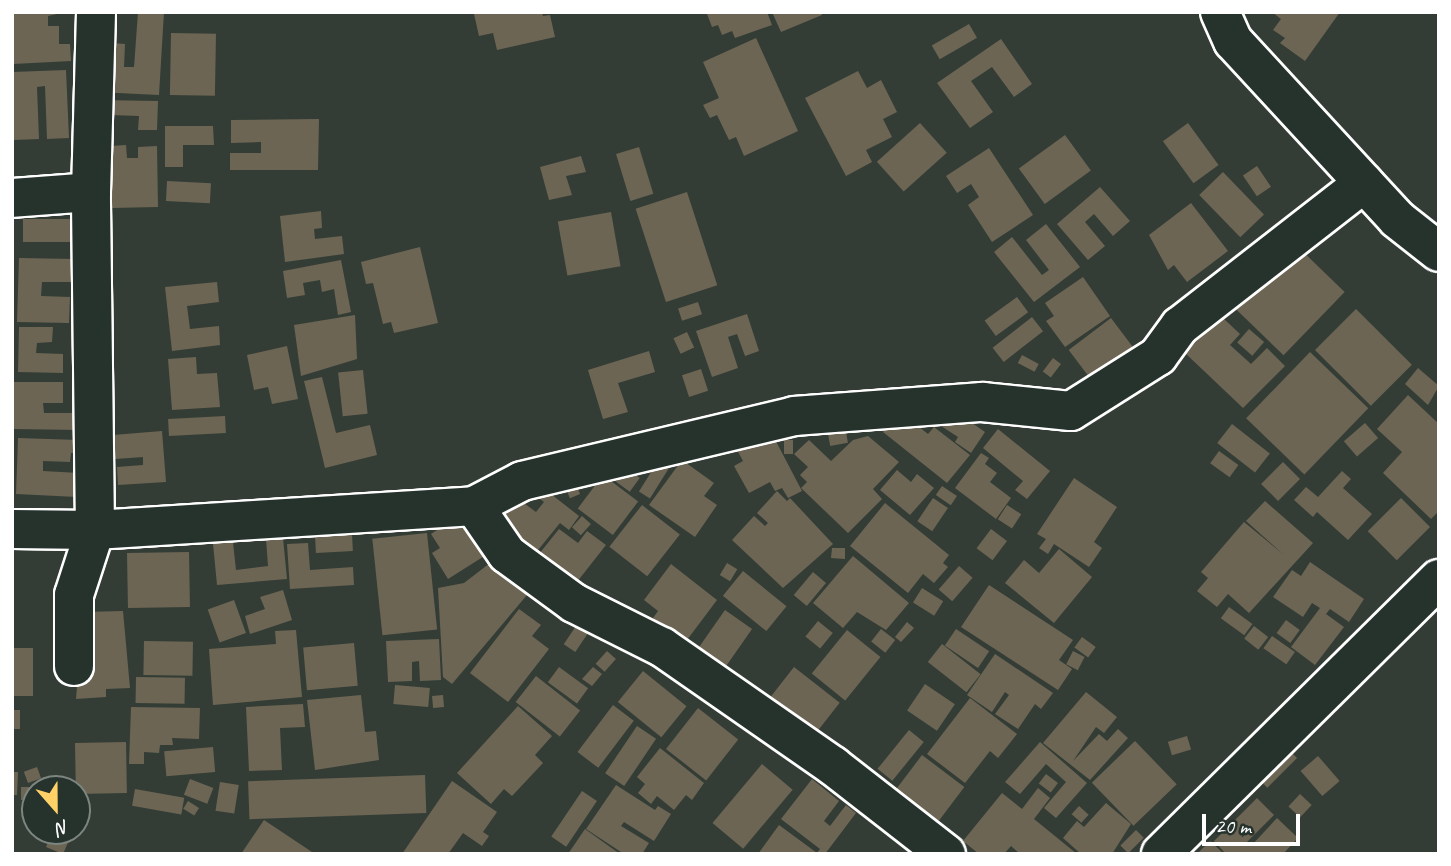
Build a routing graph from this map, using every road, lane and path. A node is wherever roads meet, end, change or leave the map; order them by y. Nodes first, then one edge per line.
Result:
1 (96, 12) edge
2 (1220, 12) edge
3 (1364, 183) junction
4 (91, 192) junction
5 (12, 198) edge
6 (1439, 252) edge
7 (474, 506) junction
8 (12, 529) edge
9 (95, 530) junction
10 (1439, 579) edge
11 (74, 666) dead end
12 (946, 854) edge
13 (1161, 854) edge

1 - 4 street
2 - 3 street
3 - 6 street
3 - 7 street
4 - 5 street
4 - 9 street
7 - 9 street
7 - 12 street
8 - 9 street
9 - 11 street
10 - 13 street

